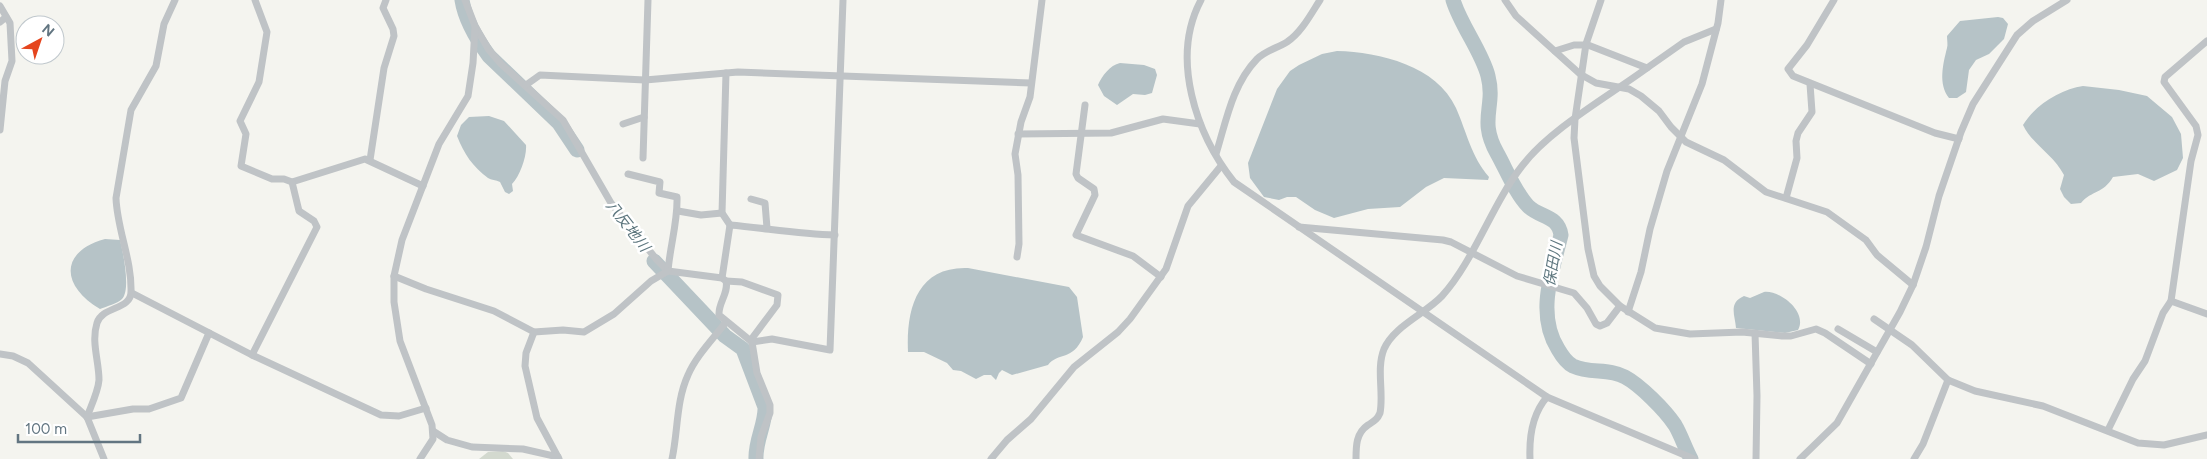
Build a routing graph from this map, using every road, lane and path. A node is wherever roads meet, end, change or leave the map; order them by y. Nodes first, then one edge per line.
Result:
1 (174, 0) edge
2 (255, 0) edge
3 (386, 0) edge
4 (465, 0) edge
5 (648, 0) edge
6 (843, 0) edge
7 (1042, 0) edge
8 (1201, 0) edge
9 (1320, 0) edge
10 (1505, 0) edge
11 (1601, 0) edge
12 (1721, 0) edge
13 (1834, 0) edge
14 (2067, 0) edge
15 (0, 6) edge
16 (3, 20) edge
17 (475, 26) junction
18 (1716, 29) junction
19 (2207, 41) edge
20 (1586, 44) junction
21 (1555, 51) junction
22 (1647, 68) junction
23 (726, 73) junction
24 (1582, 75) junction
25 (840, 77) junction
26 (645, 80) junction
27 (1031, 83) junction
28 (1810, 84) junction
29 (526, 86) junction
30 (1618, 88) junction
31 (1086, 105) dead end
32 (644, 117) junction
33 (1575, 120) junction
34 (624, 124) dead end
35 (1200, 124) junction
36 (0, 130) edge
37 (1018, 134) junction
38 (1083, 134) junction
39 (1680, 136) junction
40 (1959, 139) junction
41 (1216, 154) junction
42 (643, 158) dead end
43 (370, 160) junction
44 (1221, 166) junction
45 (628, 174) dead end
46 (292, 182) junction
47 (423, 186) junction
48 (1786, 198) junction
49 (751, 199) dead end
50 (678, 211) junction
51 (722, 213) junction
52 (730, 225) junction
53 (1299, 227) junction
54 (767, 228) junction
55 (835, 235) junction
56 (1471, 251) junction
57 (1017, 257) dead end
58 (668, 271) junction
59 (394, 276) junction
60 (1161, 277) junction
61 (724, 280) junction
62 (1913, 284) junction
63 (132, 293) junction
64 (2171, 301) junction
65 (1620, 306) junction
66 (1628, 312) junction
67 (1424, 313) junction
68 (2207, 314) edge
69 (1874, 319) dead end
70 (726, 322) junction
71 (1838, 329) dead end
72 (1889, 330) junction
73 (534, 332) junction
74 (1755, 332) junction
75 (209, 333) junction
76 (752, 342) junction
77 (1877, 352) junction
78 (0, 354) edge
79 (252, 355) junction
80 (1871, 364) junction
81 (1948, 380) junction
82 (1547, 397) junction
83 (426, 408) junction
84 (87, 417) junction
85 (2108, 430) junction
86 (433, 431) junction
87 (2207, 435) edge
88 (559, 458) edge
89 (104, 459) edge
90 (420, 459) edge
91 (672, 459) edge
92 (759, 459) edge
93 (991, 459) edge
94 (1356, 459) edge
95 (1530, 459) edge
96 (1694, 459) edge
97 (1756, 459) edge
98 (1800, 459) edge
99 (1914, 459) edge

1 - 63 street
2 - 46 street
3 - 43 street
4 - 17 street
5 - 26 street
6 - 25 street
7 - 27 street
8 - 35 street
9 - 41 street
10 - 21 street
11 - 20 street
12 - 18 street
13 - 28 street
14 - 40 street
15 - 16 street
16 - 36 street
17 - 29 street
17 - 47 street
18 - 22 street
18 - 39 street
19 - 64 street
20 - 21 street
20 - 22 street
20 - 24 street
21 - 24 street
22 - 30 street
23 - 25 street
23 - 26 street
23 - 51 street
24 - 30 street
24 - 33 street
25 - 27 street
25 - 55 street
26 - 29 street
26 - 32 street
27 - 37 street
28 - 40 street
28 - 48 street
29 - 58 street
30 - 33 street
30 - 39 street
31 - 38 street
32 - 34 street
32 - 42 street
33 - 56 street
33 - 65 street
35 - 38 street
35 - 41 street
37 - 38 street
37 - 57 street
38 - 60 street
39 - 48 street
39 - 66 street
40 - 62 street
41 - 44 street
43 - 46 street
43 - 47 street
44 - 53 street
44 - 60 street
45 - 50 street
46 - 79 street
47 - 59 street
48 - 62 street
49 - 54 street
50 - 51 street
50 - 58 street
51 - 52 street
52 - 54 street
52 - 61 street
53 - 56 street
53 - 67 street
54 - 55 street
55 - 76 street
56 - 65 street
56 - 67 street
58 - 61 street
58 - 73 street
59 - 73 street
59 - 83 street
60 - 93 street
61 - 70 street
61 - 76 street
62 - 72 street
63 - 75 street
63 - 84 street
64 - 68 street
64 - 85 street
65 - 66 street
66 - 74 street
67 - 82 street
67 - 94 street
69 - 72 street
70 - 76 street
70 - 91 street
71 - 77 street
72 - 77 street
72 - 81 street
73 - 88 street
74 - 80 street
74 - 97 street
75 - 79 street
75 - 84 street
76 - 92 street
77 - 80 street
78 - 84 street
79 - 83 street
80 - 98 street
81 - 85 street
81 - 99 street
82 - 95 street
82 - 96 street
83 - 86 street
84 - 89 street
85 - 87 street
86 - 88 street
86 - 90 street

